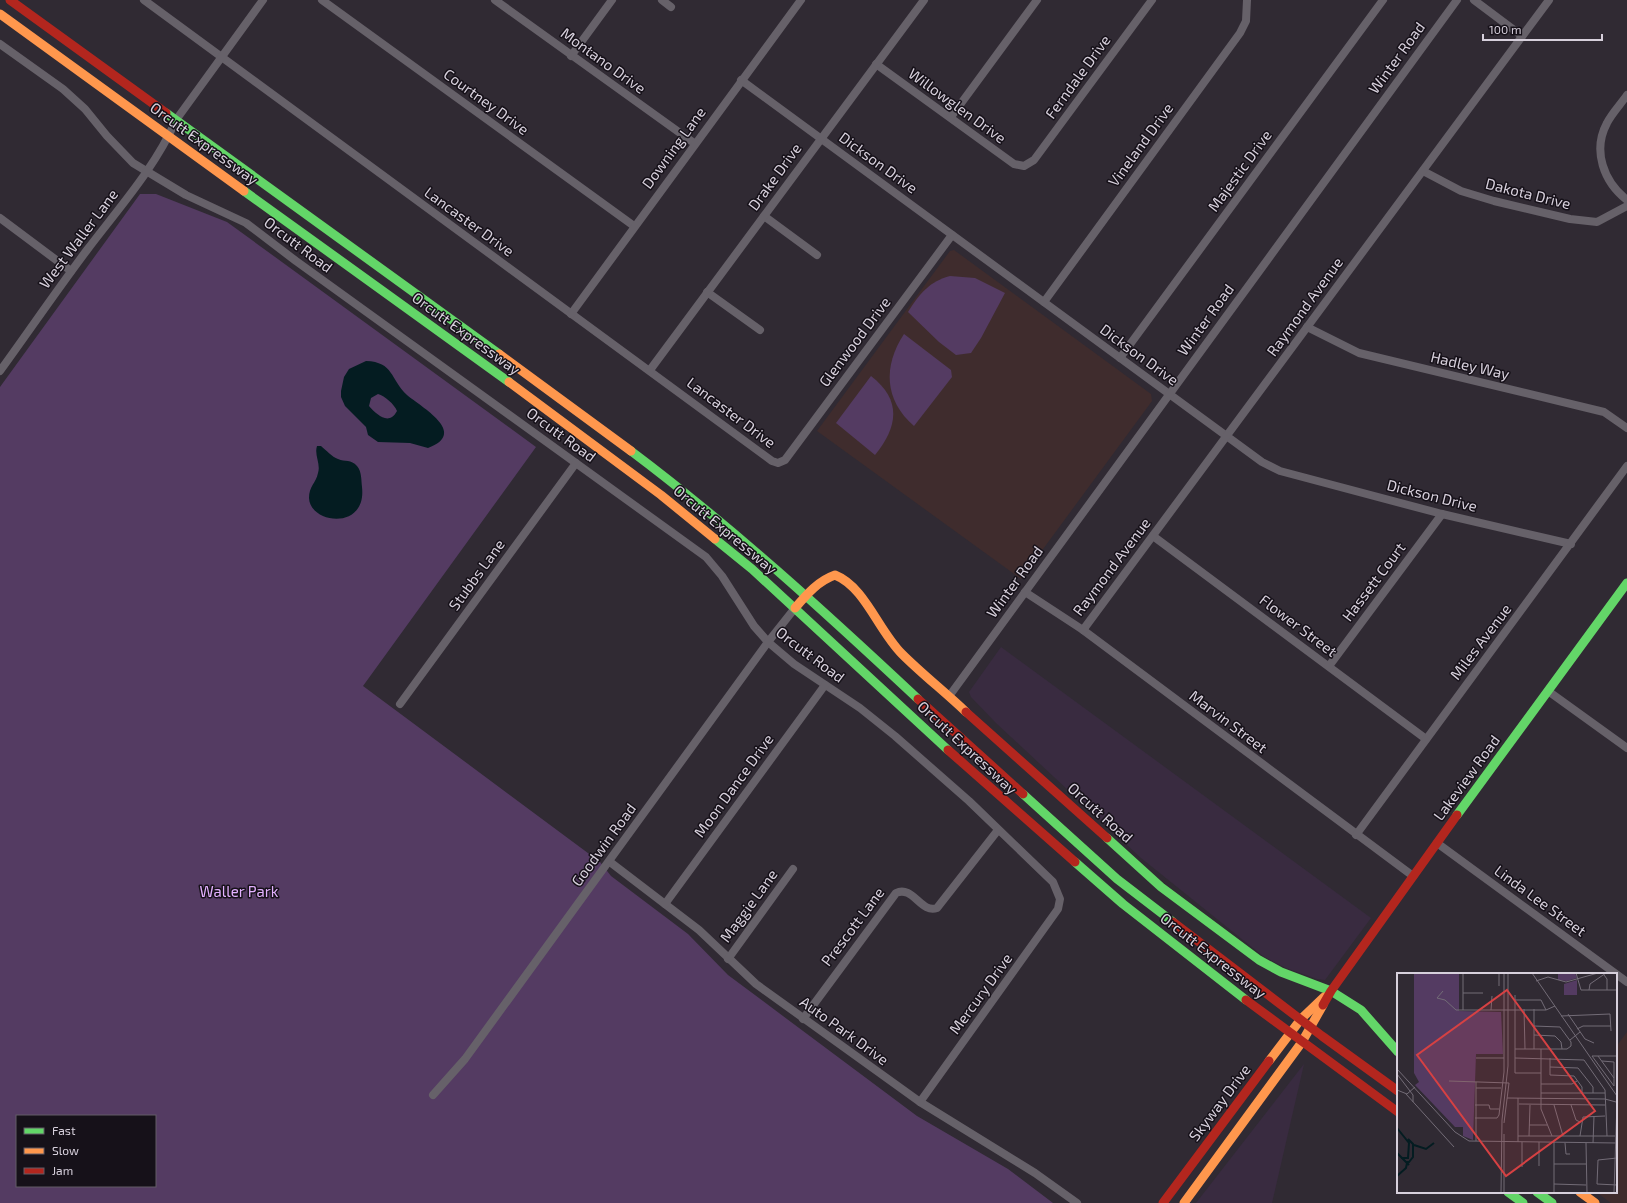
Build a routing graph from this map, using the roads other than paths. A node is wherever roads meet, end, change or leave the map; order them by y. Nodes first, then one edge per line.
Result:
1 (10, 0) edge
2 (144, 0) edge
3 (264, 0) edge
4 (322, 0) edge
5 (495, 0) edge
6 (612, 0) edge
7 (662, 0) edge
8 (801, 0) edge
9 (924, 0) edge
10 (1037, 0) edge
11 (1152, 0) edge
12 (1248, 0) edge
13 (1383, 0) edge
14 (1457, 0) edge
15 (1474, 0) edge
16 (1549, 0) edge
17 (672, 7) dead end
18 (0, 14) edge
19 (1522, 36) junction
20 (0, 44) edge
21 (571, 56) junction
22 (221, 58) junction
23 (876, 64) junction
24 (741, 80) junction
25 (1627, 95) edge
26 (951, 118) junction
27 (176, 120) junction
28 (169, 136) junction
29 (821, 139) junction
30 (694, 143) junction
31 (1024, 166) joint
32 (1423, 171) junction
33 (146, 172) junction
34 (1627, 200) edge
35 (1627, 206) edge
36 (764, 216) junction
37 (0, 218) edge
38 (634, 226) junction
39 (952, 235) junction
40 (818, 255) dead end
41 (71, 271) junction
42 (707, 292) junction
43 (1044, 302) junction
44 (571, 314) junction
45 (1307, 327) junction
46 (760, 330) dead end
47 (1120, 358) junction
48 (650, 370) junction
49 (0, 371) edge
50 (1170, 394) junction
51 (1627, 428) edge
52 (1227, 436) junction
53 (576, 463) junction
54 (778, 463) joint
55 (1627, 466) edge
56 (1442, 514) junction
57 (1153, 536) junction
58 (1571, 544) junction
59 (1627, 583) edge
60 (1025, 592) junction
61 (807, 595) junction
62 (795, 608) junction
63 (1083, 630) junction
64 (768, 642) junction
65 (1329, 666) junction
66 (825, 685) junction
67 (1548, 691) junction
68 (950, 695) junction
69 (400, 704) dead end
70 (1426, 739) junction
71 (1627, 748) edge
72 (998, 830) junction
73 (1356, 834) junction
74 (1437, 843) junction
75 (610, 862) junction
76 (794, 869) dead end
77 (1413, 876) junction
78 (1060, 899) joint
79 (665, 904) junction
80 (728, 959) junction
81 (1615, 973) edge
82 (1617, 975) edge
83 (1627, 982) edge
84 (1331, 991) junction
85 (803, 1019) junction
86 (1301, 1019) junction
87 (1311, 1028) junction
88 (1290, 1033) junction
89 (1302, 1042) junction
90 (1397, 1051) edge
91 (1397, 1090) edge
92 (433, 1095) dead end
93 (920, 1102) junction
94 (1397, 1111) edge
95 (1509, 1193) edge
96 (1538, 1193) edge
97 (1581, 1193) edge
98 (1077, 1203) edge
99 (1163, 1203) edge
100 (1184, 1203) edge
101 (1523, 1203) edge
102 (1552, 1203) edge
103 (1595, 1203) edge

1 - 27 main road, Orcutt Expressway
2 - 22 street, Lancaster Drive
3 - 22 street, West Waller Lane
4 - 38 street, Courtney Drive
5 - 21 street, Montano Drive
6 - 21 street
7 - 17 street
8 - 24 street, Downing Lane
9 - 23 street, Drake Drive
10 - 26 street
11 - 31 street, Ferndale Drive
12 - 43 street, Vineland Drive
13 - 47 street, Majestic Drive
14 - 50 street, Winter Road
15 - 19 street
16 - 19 street, Raymond Avenue
18 - 28 main road, Orcutt Expressway
19 - 32 street, Raymond Avenue
20 - 33 street, Orcutt Road
21 - 30 street, Montano Drive
22 - 27 street, West Waller Lane
22 - 44 street, Lancaster Drive
23 - 26 street, Willowglen Drive
23 - 29 street, Drake Drive
24 - 29 street, Dickson Drive
24 - 30 street, Downing Lane
25 - 34 street
26 - 31 street, Willowglen Drive
27 - 28 street, West Waller Lane
27 - 61 main road, Orcutt Expressway
28 - 33 street, West Waller Lane
28 - 62 main road, Orcutt Expressway
29 - 36 street, Drake Drive
29 - 39 street, Dickson Drive
30 - 38 street, Downing Lane
32 - 35 street, Dakota Drive
32 - 45 street, Raymond Avenue
33 - 41 street, West Waller Lane
33 - 53 street, Orcutt Road
36 - 40 street
36 - 42 street, Drake Drive
37 - 41 street
38 - 44 street, Downing Lane
39 - 43 street, Dickson Drive
39 - 54 street, Glenwood Drive
41 - 49 street, West Waller Lane
42 - 46 street
42 - 48 street, Drake Drive
43 - 47 street, Dickson Drive
44 - 48 street, Lancaster Drive
45 - 51 street, Hadley Way
45 - 52 street, Raymond Avenue
47 - 50 street, Dickson Drive
48 - 54 street, Lancaster Drive
50 - 52 street, Dickson Drive
50 - 60 street, Winter Road
52 - 56 street, Dickson Drive
52 - 57 street, Raymond Avenue
53 - 64 street, Orcutt Road
53 - 69 street, Stubbs Lane
55 - 58 street, Miles Avenue
56 - 58 street, Dickson Drive
56 - 65 street, Hassett Court
57 - 63 street, Raymond Avenue
57 - 65 street, Flower Street
58 - 70 street, Miles Avenue
59 - 67 main road, Lakeview Road
60 - 63 street, Marvin Street
60 - 68 street, Winter Road
61 - 62 main road, Orcutt Road
61 - 68 main road, Orcutt Road
61 - 86 main road, Orcutt Expressway
62 - 64 street, Goodwin Road
62 - 88 main road, Orcutt Expressway
63 - 73 street, Marvin Street
64 - 66 street, Orcutt Road
64 - 75 street, Goodwin Road
65 - 70 street, Flower Street
66 - 72 street, Orcutt Road
66 - 79 street, Moon Dance Drive
67 - 71 street
67 - 74 main road, Lakeview Road
68 - 84 main road, Orcutt Road
70 - 73 street, Miles Avenue
72 - 78 street, Orcutt Road
72 - 85 street, Prescott Lane
73 - 77 street, Marvin Street
74 - 77 main road, Lakeview Road
74 - 81 street, Linda Lee Street
75 - 79 street, Auto Park Drive
75 - 92 street, Goodwin Road
76 - 80 street, Maggie Lane
77 - 84 main road, Lakeview Road
78 - 93 street, Mercury Drive
79 - 80 street, Auto Park Drive
80 - 85 street, Auto Park Drive
82 - 83 street, Linda Lee Street
84 - 86 main road, Lakeview Road
84 - 87 main road, Lakeview Road
84 - 90 main road, Orcutt Road
85 - 93 street, Auto Park Drive
86 - 87 main road, Orcutt Expressway
86 - 88 main road, Skyway Drive
87 - 89 main road, Skyway Drive
87 - 91 main road, Orcutt Expressway
88 - 89 main road, Orcutt Expressway
88 - 99 main road, Skyway Drive
89 - 94 main road, Orcutt Expressway
89 - 100 main road, Skyway Drive
93 - 98 street, Auto Park Drive
95 - 101 main road
96 - 102 main road
97 - 103 main road

